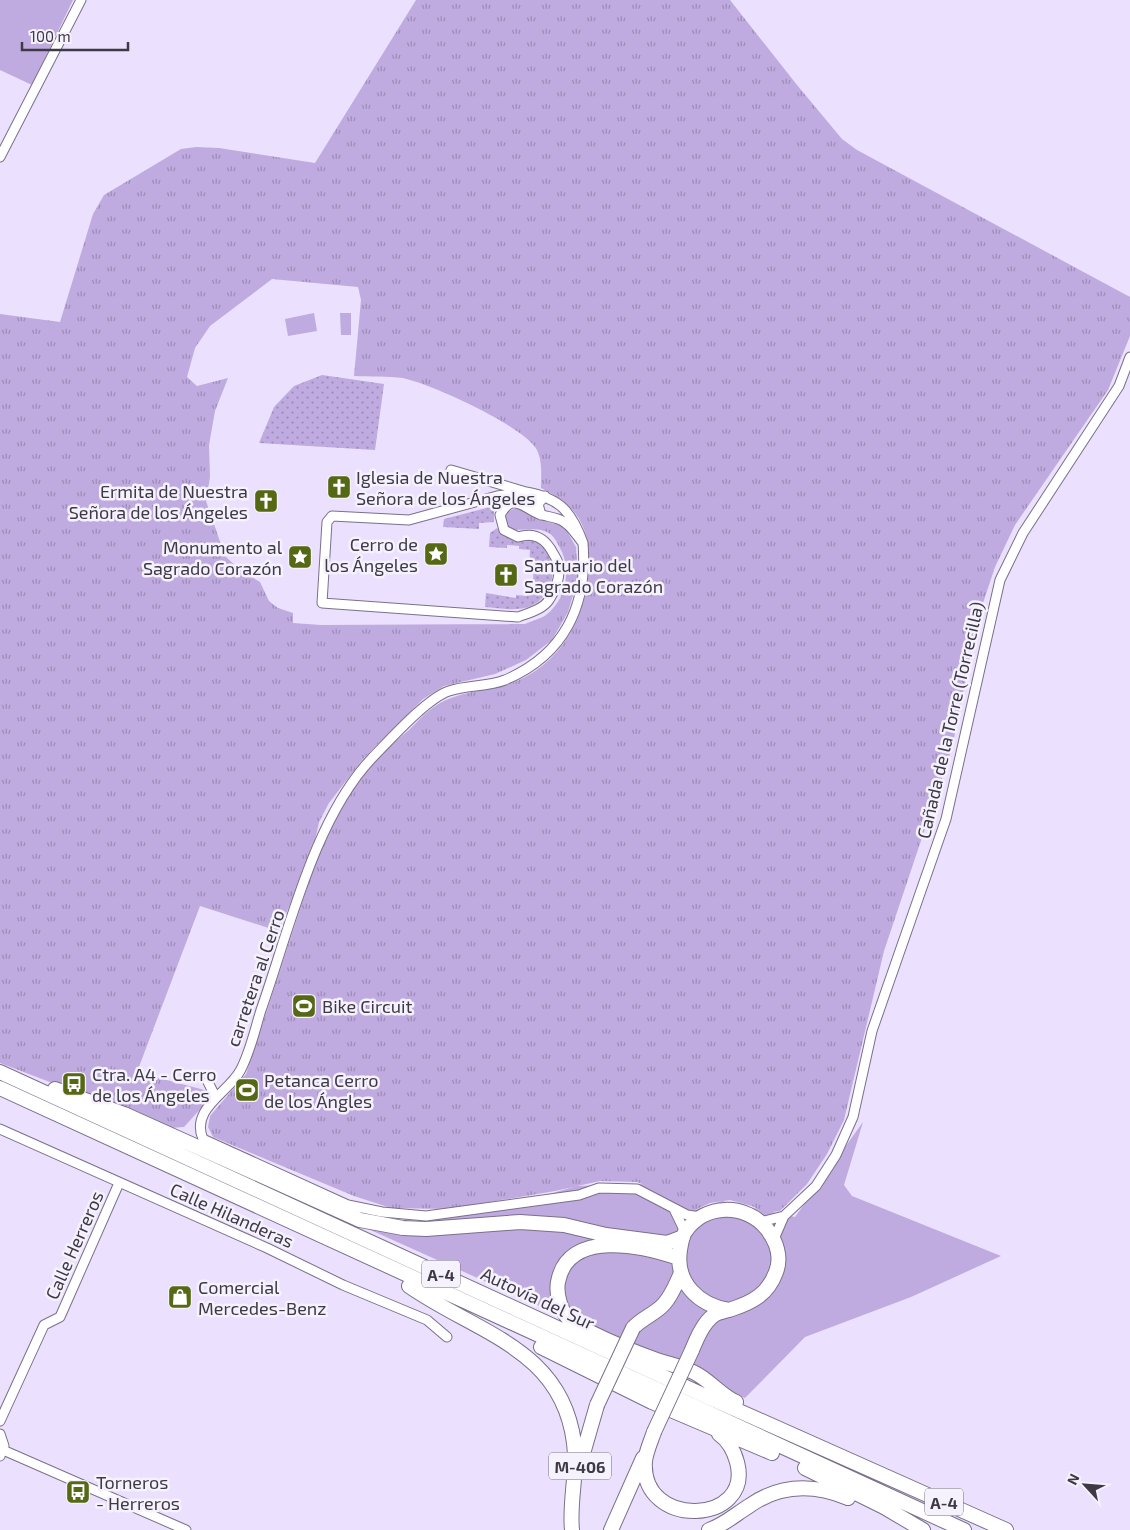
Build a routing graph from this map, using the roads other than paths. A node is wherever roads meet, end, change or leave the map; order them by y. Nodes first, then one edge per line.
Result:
1 (81, 0) edge
2 (0, 157) edge
3 (1130, 357) edge
4 (451, 470) dead end
5 (526, 492) junction
6 (545, 496) junction
7 (526, 506) junction
8 (541, 515) junction
9 (583, 543) junction
10 (0, 1071) edge
11 (208, 1082) dead end
12 (0, 1088) edge
13 (216, 1098) junction
14 (0, 1129) edge
15 (119, 1183) junction
16 (674, 1209) junction
17 (270, 1212) junction
18 (784, 1216) junction
19 (701, 1217) junction
20 (761, 1222) junction
21 (684, 1234) junction
22 (774, 1239) junction
23 (679, 1258) junction
24 (681, 1273) junction
25 (409, 1286) junction
26 (729, 1310) junction
27 (447, 1337) dead end
28 (0, 1421) edge
29 (706, 1425) junction
30 (654, 1432) junction
31 (0, 1434) edge
32 (2, 1453) edge
33 (882, 1474) junction
34 (186, 1530) edge
35 (574, 1530) edge
36 (611, 1530) edge
37 (709, 1530) edge
38 (923, 1530) edge
39 (964, 1530) edge
40 (1006, 1530) edge

1 - 2 street
3 - 18 street, Cañada de la Torre (Torrecilla)
4 - 5 street
5 - 6 street
5 - 7 street
5 - 7 street
6 - 8 street
6 - 9 street
7 - 8 street
8 - 9 street
9 - 13 street, carretera al Cerro
10 - 21 highway
10 - 33 highway, Autovía del Sur / A-4
11 - 13 street
12 - 17 highway, Autovía del Sur / A-4
13 - 16 street, carretera al Cerro
14 - 15 street, Calle Hilanderas
15 - 27 street, Calle Hilanderas
15 - 28 street, Calle Herreros
16 - 19 street
16 - 21 street
17 - 25 highway
17 - 39 highway, Autovía del Sur / A-4
18 - 20 street
18 - 22 street, Cañada de la Torre (Torrecilla)
19 - 20 highway, M-406
19 - 21 highway, M-406
20 - 22 highway, M-406
21 - 23 highway
22 - 26 highway, M-406
23 - 24 highway
23 - 33 highway
24 - 26 highway
24 - 35 highway, M-406, bridge
25 - 29 highway
25 - 35 highway
26 - 30 highway, M-406, bridge
29 - 30 highway
29 - 38 highway
30 - 36 highway, M-406
31 - 32 street
32 - 34 street
33 - 40 highway, Autovía del Sur / A-4
37 - 38 highway

